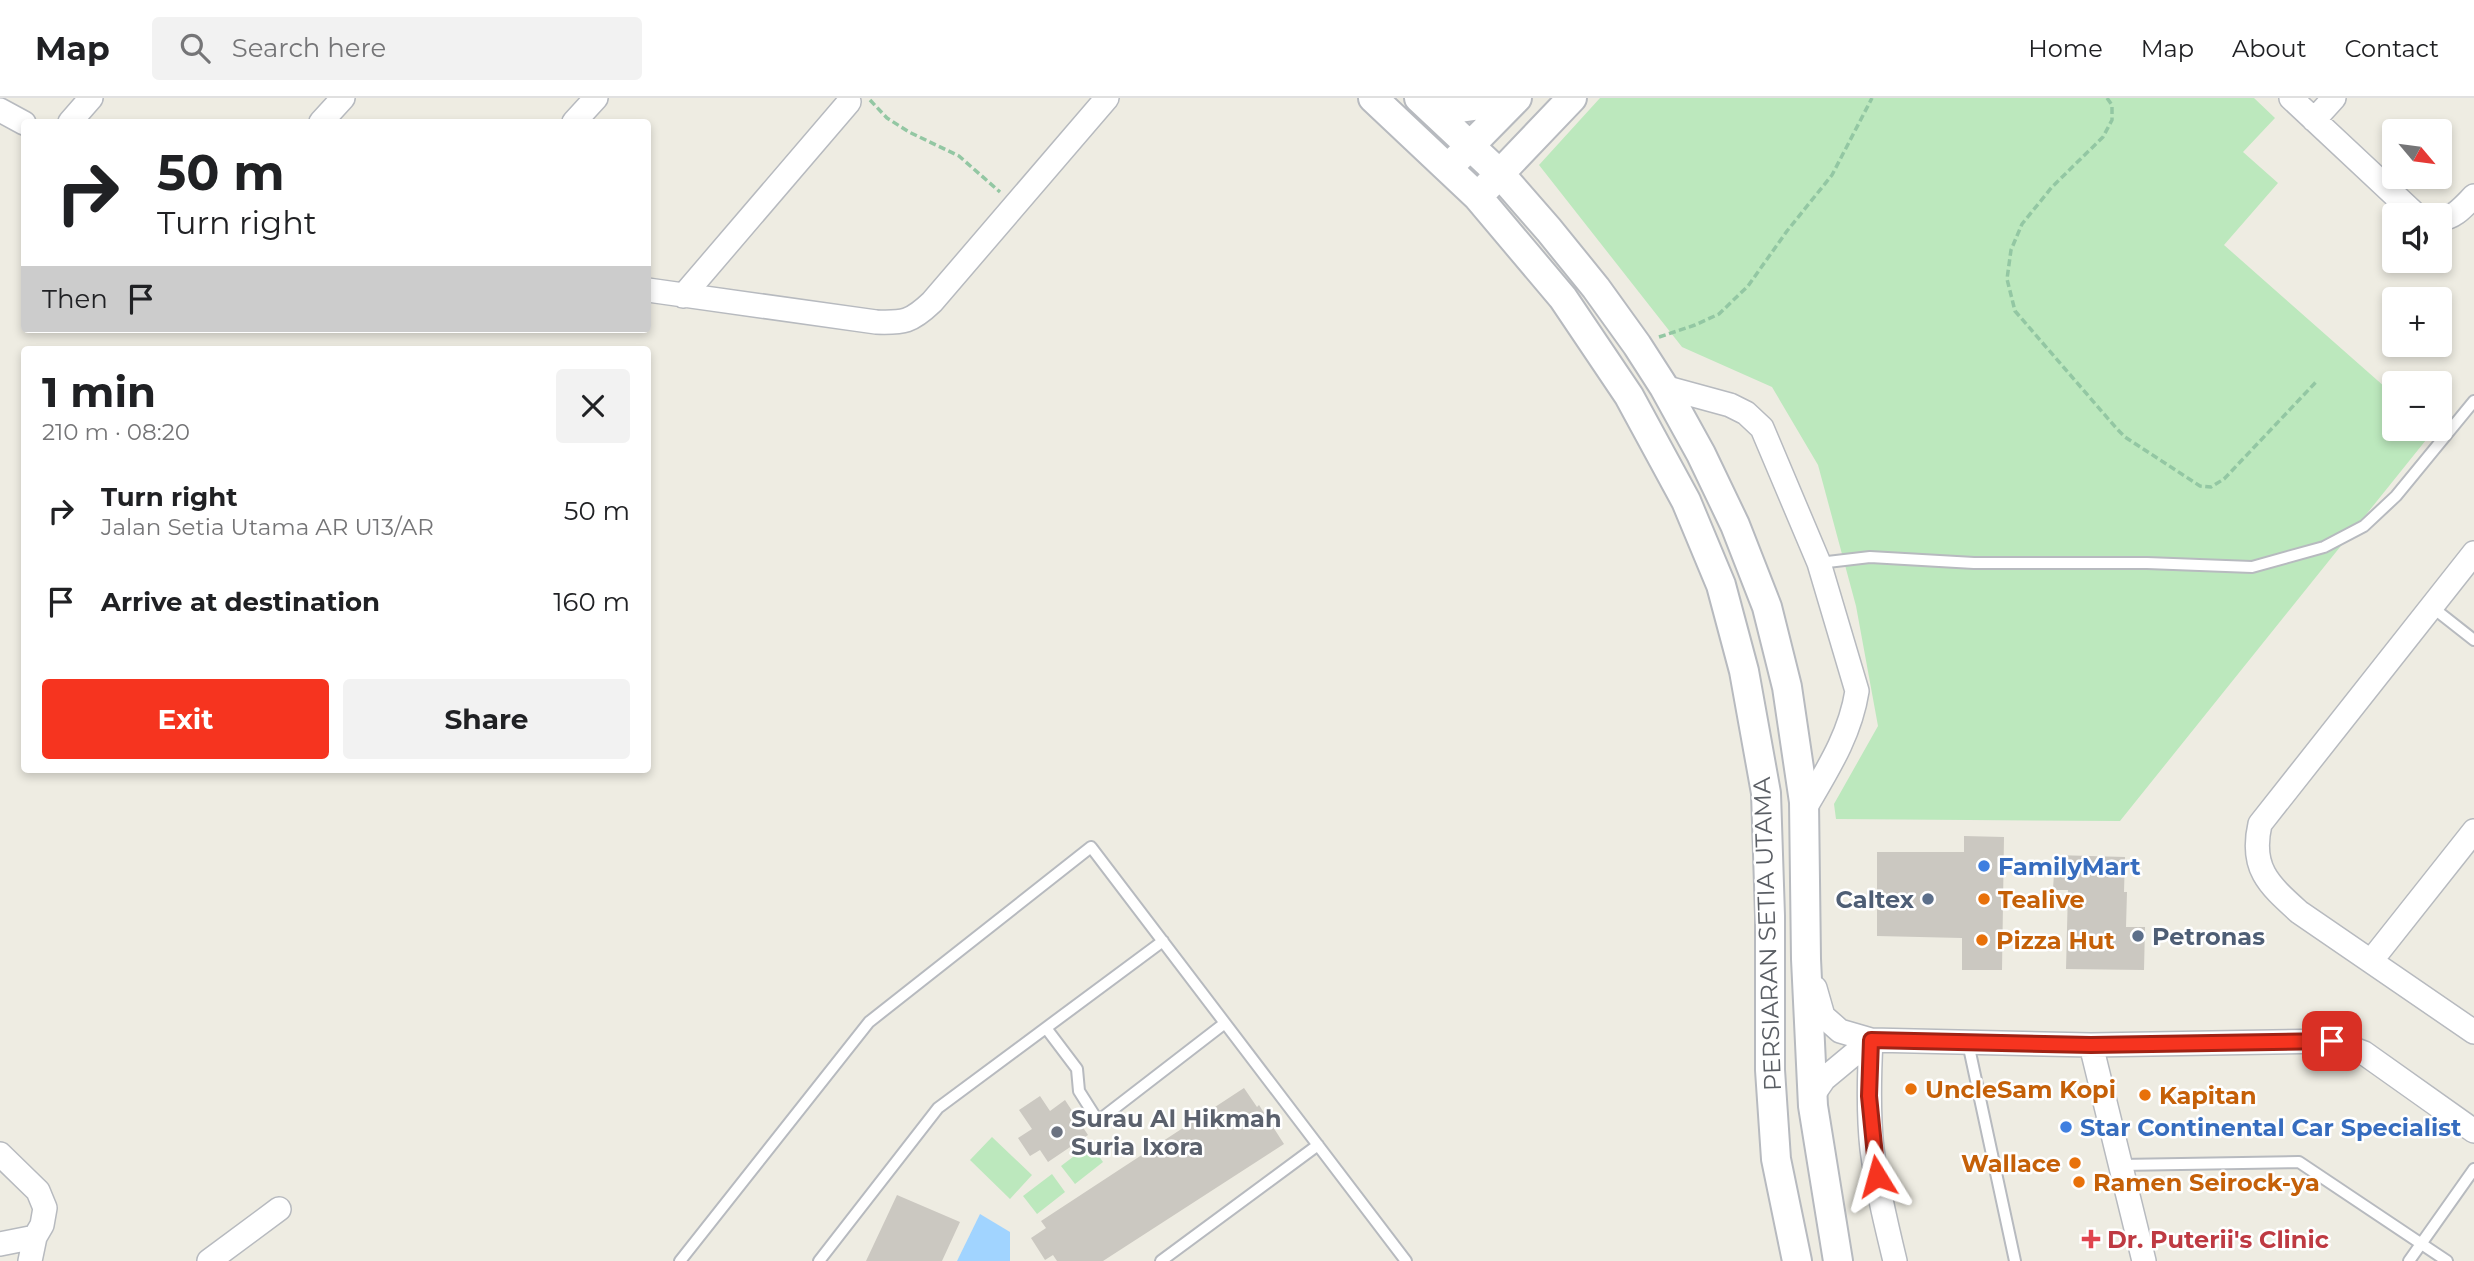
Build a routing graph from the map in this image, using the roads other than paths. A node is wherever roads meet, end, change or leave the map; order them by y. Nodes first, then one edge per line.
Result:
1 (91, 98) edge
2 (343, 98) edge
3 (596, 98) edge
4 (1107, 98) edge
5 (1373, 98) edge
6 (1419, 98) edge
7 (1432, 98) edge
8 (1572, 98) edge
9 (2291, 98) edge
10 (2334, 98) edge
11 (1516, 99) edge
12 (859, 100) edge
13 (0, 110) edge
14 (73, 119) edge
15 (324, 119) edge
16 (577, 119) edge
17 (2314, 120) junction
18 (21, 121) edge
19 (1471, 146) junction
20 (1448, 168) junction
21 (1501, 175) junction
22 (1477, 196) junction
23 (2403, 203) edge
24 (651, 291) edge
25 (683, 296) junction
26 (1664, 387) junction
27 (2474, 401) edge
28 (2474, 553) edge
29 (1819, 563) junction
30 (2432, 607) junction
31 (2474, 640) edge
32 (1804, 810) junction
33 (2474, 831) edge
34 (1163, 941) junction
35 (1806, 959) junction
36 (2371, 961) junction
37 (1225, 1023) junction
38 (1046, 1028) junction
39 (2474, 1032) edge
40 (1871, 1040) junction
41 (1968, 1043) junction
42 (2091, 1045) junction
43 (1812, 1095) junction
44 (2474, 1131) edge
45 (1318, 1145) junction
46 (0, 1154) edge
47 (2120, 1165) junction
48 (2474, 1169) edge
49 (279, 1209) dead end
50 (35, 1237) junction
51 (0, 1244) edge
52 (2421, 1244) junction
53 (1837, 1253) edge
54 (1790, 1259) edge
55 (30, 1261) edge
56 (209, 1261) edge
57 (680, 1261) edge
58 (819, 1261) edge
59 (1161, 1261) edge
60 (1406, 1261) edge
61 (1895, 1261) edge
62 (2015, 1261) edge
63 (2144, 1261) edge
64 (2409, 1261) edge
65 (2447, 1261) edge

1 - 14 street
2 - 15 street
3 - 16 street
4 - 25 street
5 - 20 street, PERSIARAN SETIA UTAMA
6 - 19 street, PERSIARAN SETIA UTAMA
7 - 11 street
8 - 21 street
9 - 17 street
10 - 17 street
11 - 19 street
12 - 25 street
13 - 18 street
17 - 23 street
19 - 20 street
19 - 21 street, PERSIARAN SETIA UTAMA
20 - 22 street, PERSIARAN SETIA UTAMA
21 - 22 street
21 - 26 street, PERSIARAN SETIA UTAMA
22 - 54 street, PERSIARAN SETIA UTAMA
24 - 25 street
26 - 29 street
26 - 32 street, PERSIARAN SETIA UTAMA
27 - 29 lane
28 - 30 street
29 - 32 street
30 - 31 lane
30 - 36 street
32 - 35 street, PERSIARAN SETIA UTAMA
33 - 36 street
34 - 37 lane
34 - 38 lane
34 - 57 lane
35 - 40 street
35 - 43 street, PERSIARAN SETIA UTAMA
36 - 39 street
37 - 38 lane
37 - 45 lane
38 - 58 lane
40 - 41 street
40 - 43 street
40 - 61 street
41 - 42 street
41 - 62 lane
42 - 44 street
42 - 47 street
43 - 53 street, PERSIARAN SETIA UTAMA
45 - 59 lane
45 - 60 lane
46 - 50 street
47 - 52 lane
47 - 63 street
48 - 52 lane
49 - 56 street
50 - 51 street
50 - 55 street
52 - 64 lane
52 - 65 lane
53 - 54 street

